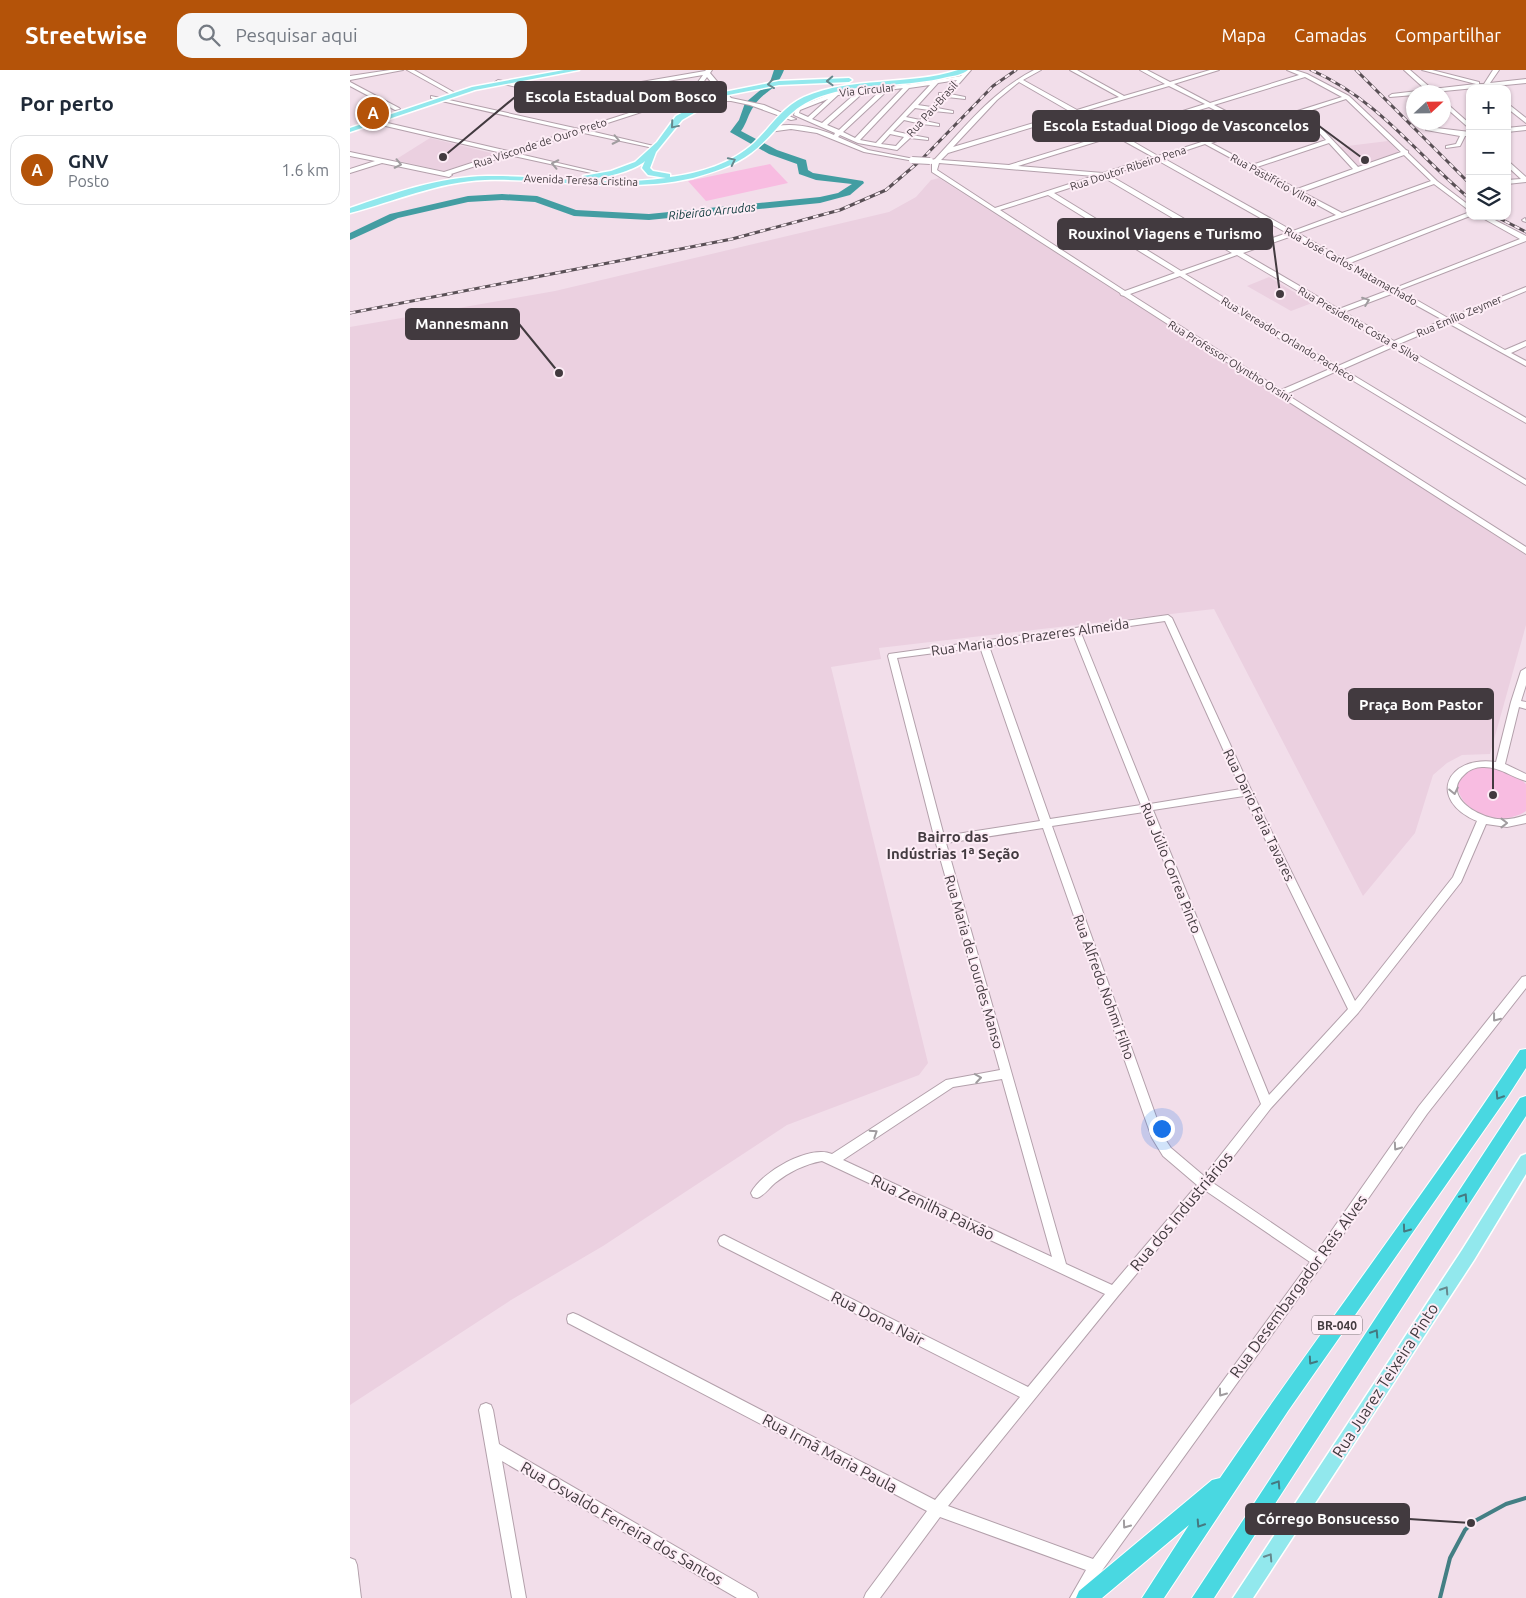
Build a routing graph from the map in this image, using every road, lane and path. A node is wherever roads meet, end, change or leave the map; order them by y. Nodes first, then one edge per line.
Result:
1 (400, 70) edge
2 (410, 70) edge
3 (558, 70) edge
4 (576, 70) edge
5 (948, 70) edge
6 (1038, 70) edge
7 (1073, 70) edge
8 (1143, 70) edge
9 (1216, 70) edge
10 (1290, 70) edge
11 (1407, 70) edge
12 (1425, 70) edge
13 (1496, 70) edge
14 (707, 72) edge
15 (965, 72) edge
16 (1305, 75) junction
17 (350, 78) edge
18 (1019, 80) junction
19 (498, 82) junction
20 (937, 82) junction
21 (1526, 82) edge
22 (350, 84) edge
23 (1170, 84) junction
24 (1423, 85) edge
25 (1480, 85) edge
26 (1488, 85) edge
27 (1503, 85) edge
28 (908, 86) junction
29 (888, 87) junction
30 (864, 89) junction
31 (1466, 89) edge
32 (719, 90) junction
33 (1451, 90) edge
34 (928, 92) junction
35 (452, 93) junction
36 (836, 94) junction
37 (1406, 94) edge
38 (945, 95) junction
39 (1347, 96) junction
40 (1392, 96) dead end
41 (565, 97) junction
42 (435, 98) junction
43 (963, 98) dead end
44 (1124, 98) junction
45 (730, 99) junction
46 (707, 100) junction
47 (852, 100) junction
48 (1211, 105) junction
49 (914, 106) junction
50 (867, 107) junction
51 (933, 108) junction
52 (1511, 108) edge
53 (397, 109) junction
54 (820, 109) junction
55 (1451, 109) edge
56 (884, 111) junction
57 (892, 111) dead end
58 (636, 112) junction
59 (950, 112) dead end
60 (1077, 112) junction
61 (1303, 112) junction
62 (837, 113) junction
63 (782, 115) junction
64 (902, 115) junction
65 (808, 120) junction
66 (853, 120) junction
67 (369, 121) junction
68 (1526, 121) edge
69 (921, 122) junction
70 (1466, 123) edge
71 (872, 124) junction
72 (880, 124) dead end
73 (350, 125) edge
74 (937, 125) dead end
75 (888, 128) junction
76 (1254, 128) junction
77 (1526, 128) edge
78 (821, 129) junction
79 (350, 130) edge
80 (769, 130) junction
81 (1447, 130) edge
82 (1511, 130) edge
83 (576, 131) junction
84 (839, 133) junction
85 (1116, 134) junction
86 (908, 135) junction
87 (1466, 135) edge
88 (832, 138) junction
89 (926, 138) dead end
90 (856, 140) junction
91 (1330, 141) junction
92 (1207, 143) junction
93 (877, 145) junction
94 (1448, 147) dead end
95 (655, 149) junction
96 (947, 150) junction
97 (1406, 152) junction
98 (350, 154) edge
99 (506, 154) junction
100 (1159, 158) junction
101 (382, 161) junction
102 (933, 161) junction
103 (1511, 166) edge
104 (1252, 167) junction
105 (1006, 168) junction
106 (1356, 170) junction
107 (350, 171) edge
108 (603, 174) junction
109 (448, 175) junction
110 (1104, 175) junction
111 (680, 178) junction
112 (1526, 180) edge
113 (1435, 182) junction
114 (1511, 182) edge
115 (1050, 192) junction
116 (1296, 192) junction
117 (350, 205) edge
118 (1466, 206) edge
119 (994, 210) junction
120 (350, 211) edge
121 (1342, 216) junction
122 (1466, 216) edge
123 (1490, 220) edge
124 (1293, 233) junction
125 (1526, 239) edge
126 (1239, 253) junction
127 (1345, 262) junction
128 (1181, 274) junction
129 (1526, 289) edge
130 (1394, 290) junction
131 (1122, 294) junction
132 (1338, 312) junction
133 (1449, 320) junction
134 (1526, 343) edge
135 (1393, 344) junction
136 (1506, 352) junction
137 (1526, 364) edge
138 (1339, 369) junction
139 (1282, 393) junction
140 (1526, 421) edge
141 (1526, 483) edge
142 (1526, 551) edge
143 (1168, 618) joint
144 (1076, 631) junction
145 (984, 644) junction
146 (892, 656) joint
147 (1526, 671) edge
148 (1516, 702) junction
149 (1526, 706) edge
150 (1500, 765) junction
151 (1526, 778) edge
152 (1247, 792) junction
153 (1147, 808) junction
154 (1526, 818) edge
155 (1482, 820) junction
156 (1046, 823) junction
157 (940, 840) junction
158 (1526, 980) edge
159 (1354, 1010) junction
160 (1526, 1055) edge
161 (1006, 1074) junction
162 (1526, 1103) edge
163 (1267, 1105) junction
164 (833, 1160) junction
165 (1526, 1161) edge
166 (1205, 1184) junction
167 (757, 1193) dead end
168 (724, 1241) dead end
169 (1318, 1261) junction
170 (1061, 1267) junction
171 (1114, 1292) junction
172 (573, 1319) dead end
173 (1031, 1395) junction
174 (486, 1410) dead end
175 (493, 1448) junction
176 (1231, 1477) junction
177 (937, 1509) junction
178 (350, 1565) edge
179 (1096, 1567) junction
180 (354, 1598) edge
181 (519, 1598) edge
182 (751, 1598) edge
183 (871, 1598) edge
184 (1077, 1598) edge
185 (1086, 1598) edge
186 (1152, 1598) edge
187 (1202, 1598) edge
188 (1242, 1598) edge

1 - 17 street
2 - 35 street
3 - 35 main road
4 - 19 main road
5 -> 32 main road, Avenida Teresa Cristina
6 - 18 street
7 - 44 street
8 - 23 street
9 - 23 street
10 - 16 street
11 - 24 street
12 - 25 street
13 - 26 street
14 - 32 street
14 - 41 street
14 - 58 street, Rua Visconde de Ouro Preto
15 - 20 street, Via Circular
15 - 38 street, Rua Pau-Brasil
15 - 63 main road, Avenida Teresa Cristina
16 - 39 street
16 - 48 street
18 - 60 street, Rua José Carlos Matamachado
18 - 96 street
19 - 35 main road
19 - 41 street
20 - 28 street, Via Circular
20 - 34 street
21 - 27 street
22 - 53 street
23 - 44 street
23 - 48 street
28 - 29 street, Via Circular
28 - 56 street
29 - 30 street, Via Circular
29 - 50 street
30 - 36 street, Via Circular
30 - 47 street
31 - 33 street
32 - 45 street
32 - 46 main road, Avenida Teresa Cristina
34 - 38 street
34 - 49 street
35 - 42 main road
36 - 47 street
36 - 54 street
36 - 65 street, Via Circular
37 - 40 street
38 - 43 street
38 - 51 street, Rua Pau-Brasil
39 - 61 street, Rua Doutor Ribeiro Pena
39 - 97 street
41 - 58 street
42 - 53 main road
42 - 67 main road
42 - 83 street
44 - 60 street
45 - 46 street
45 - 63 street
46 -> 95 main road, Avenida Teresa Cristina
47 - 50 street
47 - 62 street
48 - 76 street
48 - 85 street
49 - 51 street
49 - 64 street
50 - 56 street
50 - 66 street
51 - 59 street
51 - 69 street, Rua Pau-Brasil
52 - 68 street
53 - 67 main road
54 - 62 street
54 - 65 street
55 - 70 street
56 - 57 street
56 - 71 street
58 - 83 street, Rua Visconde de Ouro Preto
60 - 85 street, Rua José Carlos Matamachado
60 - 96 street
61 - 76 street, Rua Doutor Ribeiro Pena
61 - 91 street
62 - 66 street
62 - 78 street
63 - 78 street
63 - 80 main road, Avenida Teresa Cristina
64 - 69 street
64 - 75 street
65 - 78 street
66 - 71 street
66 - 84 street
67 - 73 main road
67 - 79 main road
67 - 99 street
69 - 74 street
69 - 86 street, Rua Pau-Brasil
71 - 72 street
71 - 90 street
75 - 86 street
75 - 93 street
76 - 92 street, Rua Doutor Ribeiro Pena
77 - 82 street
78 - 80 street
78 - 84 street
78 - 88 street, Rua Presidente Costa e Silva
111 -> 80 main road, Avenida Teresa Cristina
81 - 87 street
83 -> 95 street
83 - 99 street, Rua Visconde de Ouro Preto
84 - 88 street
84 - 90 street
85 - 100 street, Rua José Carlos Matamachado
85 - 105 street
86 - 89 street
86 - 93 street, Rua Pau-Brasil
87 - 94 street
88 - 102 street, Rua Presidente Costa e Silva, bridge
90 - 93 street
91 - 104 street
91 - 106 street
92 - 100 street, Rua Doutor Ribeiro Pena
92 - 104 street, Rua Pastifício Vilma
95 - 108 main road, Avenida Teresa Cristina
95 - 111 main road
96 - 102 street
97 - 106 street
97 - 113 street
98 - 101 street
108 -> 99 street
99 - 109 street, Rua Visconde de Ouro Preto
100 - 110 street, Rua Doutor Ribeiro Pena
100 - 124 street, Rua José Carlos Matamachado
101 - 107 street
101 -> 109 street
102 - 105 street, Rua Presidente Costa e Silva
102 - 119 street, Rua Professor Olyntho Orsini
103 - 112 street
104 - 116 street, Rua Pastifício Vilma
105 - 110 street, Rua Presidente Costa e Silva
106 - 116 street
108 - 109 main road, Avenida Teresa Cristina
109 - 117 main road, Avenida Teresa Cristina
110 - 115 street, Rua Doutor Ribeiro Pena
110 - 126 street, Rua Presidente Costa e Silva
111 - 120 main road, Avenida Teresa Cristina
112 - 114 street
113 - 118 street
113 - 121 street
115 - 119 street, Rua Doutor Ribeiro Pena
115 - 128 street, Rua Vereador Orlando Pacheco
116 - 121 street, Rua Pastifício Vilma
119 - 131 street, Rua Professor Olyntho Orsini
121 - 124 street
122 - 127 street
123 - 125 street
124 - 126 street
124 - 127 street, Rua José Carlos Matamachado
125 - 130 street
126 - 128 street
126 - 132 street, Rua Presidente Costa e Silva
127 - 130 street, Rua José Carlos Matamachado
128 - 131 street
128 - 138 street, Rua Vereador Orlando Pacheco
129 - 133 street, Rua Emílio Zeymer
132 -> 130 street
130 - 133 street, Rua José Carlos Matamachado
131 - 139 street, Rua Professor Olyntho Orsini
132 - 135 street, Rua Presidente Costa e Silva
133 - 135 street, Rua Emílio Zeymer
133 - 136 street, Rua José Carlos Matamachado
134 - 136 street
135 - 138 street, Rua Emílio Zeymer
135 - 140 street, Rua Presidente Costa e Silva
136 - 137 street, Rua José Carlos Matamachado
138 - 139 street, Rua Emílio Zeymer
138 - 141 street, Rua Vereador Orlando Pacheco
139 - 142 street, Rua Professor Olyntho Orsini
143 - 144 street, Rua Maria dos Prazeres Almeida
143 - 152 street, Rua Dario Faria Tavares
144 - 145 street, Rua Maria dos Prazeres Almeida
144 - 153 street, Rua Júlio Correa Pinto
145 - 146 street, Rua Maria dos Prazeres Almeida
145 - 156 street, Rua Alfredo Nohmi Filho
146 - 157 street, Rua Maria de Lourdes Manso
147 - 148 street
148 - 149 street
148 - 150 street
150 - 151 street
150 -> 155 street
152 - 153 street
152 - 159 street, Rua Dario Faria Tavares
153 - 156 street
153 - 163 street, Rua Júlio Correa Pinto
155 -> 154 street
155 - 159 street, Rua dos Industriários
156 - 157 street
156 - 166 street, Rua Alfredo Nohmi Filho
157 - 161 street, Rua Maria de Lourdes Manso
158 -> 169 street, Rua Desembargador Reis Alves
159 - 163 street, Rua dos Industriários
160 -> 176 highway, BR-040
164 -> 161 street
161 - 170 street, Rua Maria de Lourdes Manso
187 -> 162 highway, BR-040
163 - 166 street, Rua dos Industriários
164 - 167 street, Rua Zenilha Paixão
164 - 170 street, Rua Zenilha Paixão
188 -> 165 main road, Rua Juarez Teixeira Pinto
166 - 169 street, Rua Alfredo Nohmi Filho
166 - 171 street, Rua dos Industriários
168 - 173 street, Rua Dona Nair
169 -> 179 street, Rua Desembargador Reis Alves
170 - 171 street, Rua Zenilha Paixão
171 - 173 street, Rua dos Industriários
172 - 177 street, Rua Irmã Maria Paula
173 - 177 street, Rua dos Industriários
174 - 175 street
175 - 181 street
175 - 182 street, Rua Osvaldo Ferreira dos Santos
176 - 185 highway
176 -> 186 highway, BR-040
177 - 179 street, Rua Irmã Maria Paula
177 - 183 street, Rua dos Industriários
178 - 180 street
179 - 184 street, Rua Desembargador Reis Alves

